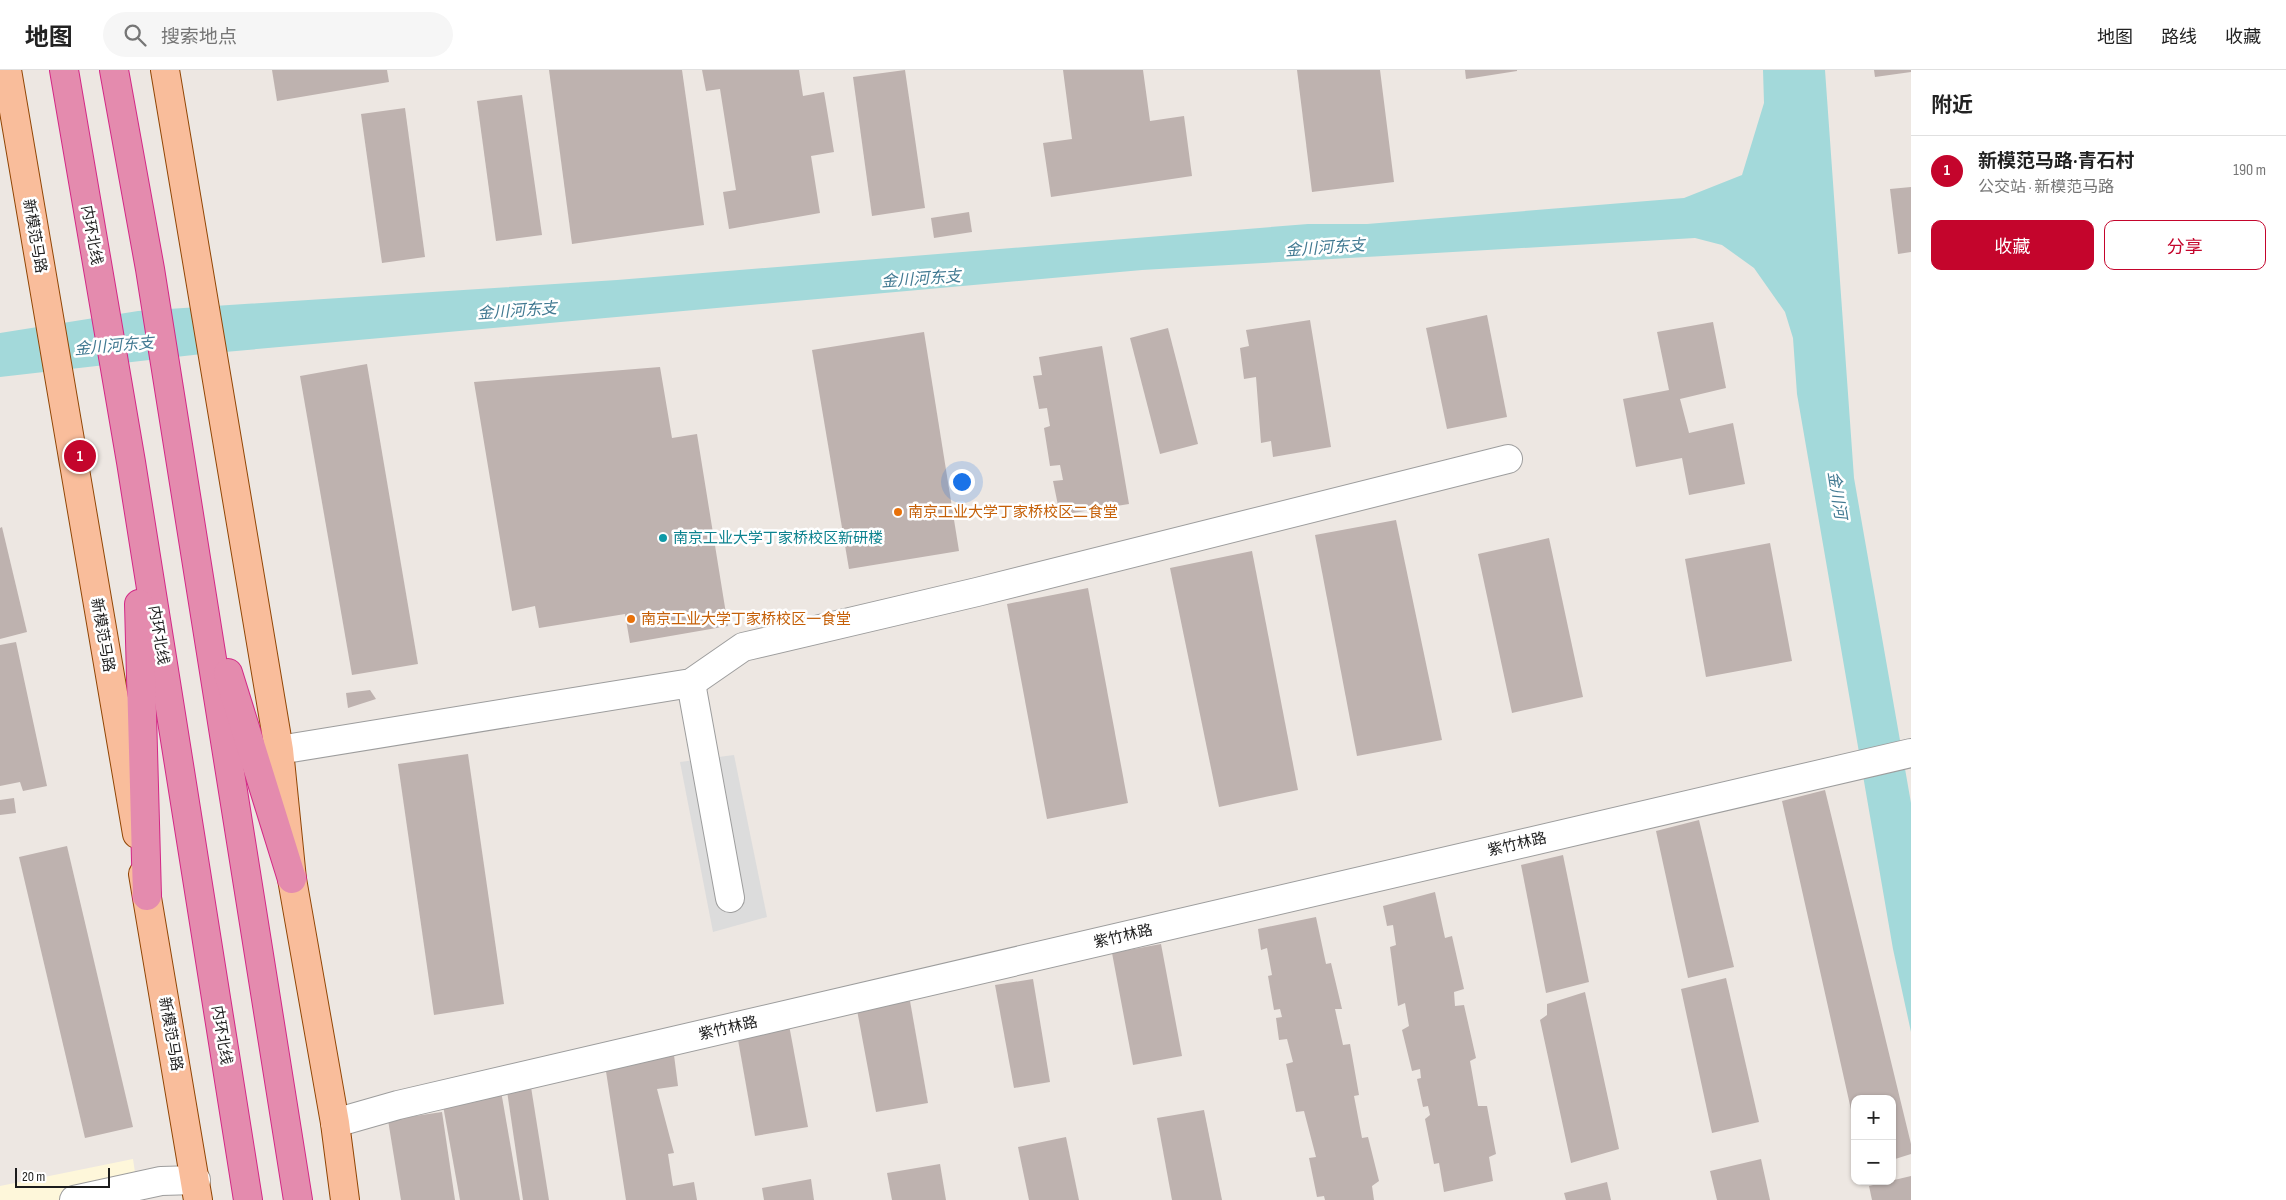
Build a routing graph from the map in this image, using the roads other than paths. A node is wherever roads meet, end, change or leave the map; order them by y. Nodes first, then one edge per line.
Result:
1 (7, 70) edge
2 (64, 70) edge
3 (114, 70) edge
4 (165, 70) edge
5 (1508, 459) dead end
6 (136, 490) junction
7 (199, 578) junction
8 (690, 683) junction
9 (280, 750) junction
10 (1911, 752) edge
11 (292, 879) junction
12 (147, 896) junction
13 (730, 898) dead end
14 (335, 1123) junction
15 (197, 1190) edge
16 (74, 1200) edge
17 (248, 1200) edge
18 (298, 1200) edge
19 (345, 1200) edge

1 - 12 main road, 新模范马路
2 - 6 highway, 内环北线
3 - 7 highway
4 - 9 main road
5 - 8 street
6 - 12 highway
6 - 17 highway, 内环北线
7 - 11 highway
7 - 18 highway
8 - 9 street
8 - 13 street
9 - 11 main road
10 - 14 street, 紫竹林路
11 - 14 main road
12 - 15 main road, 新模范马路
14 - 19 main road
15 - 16 street

